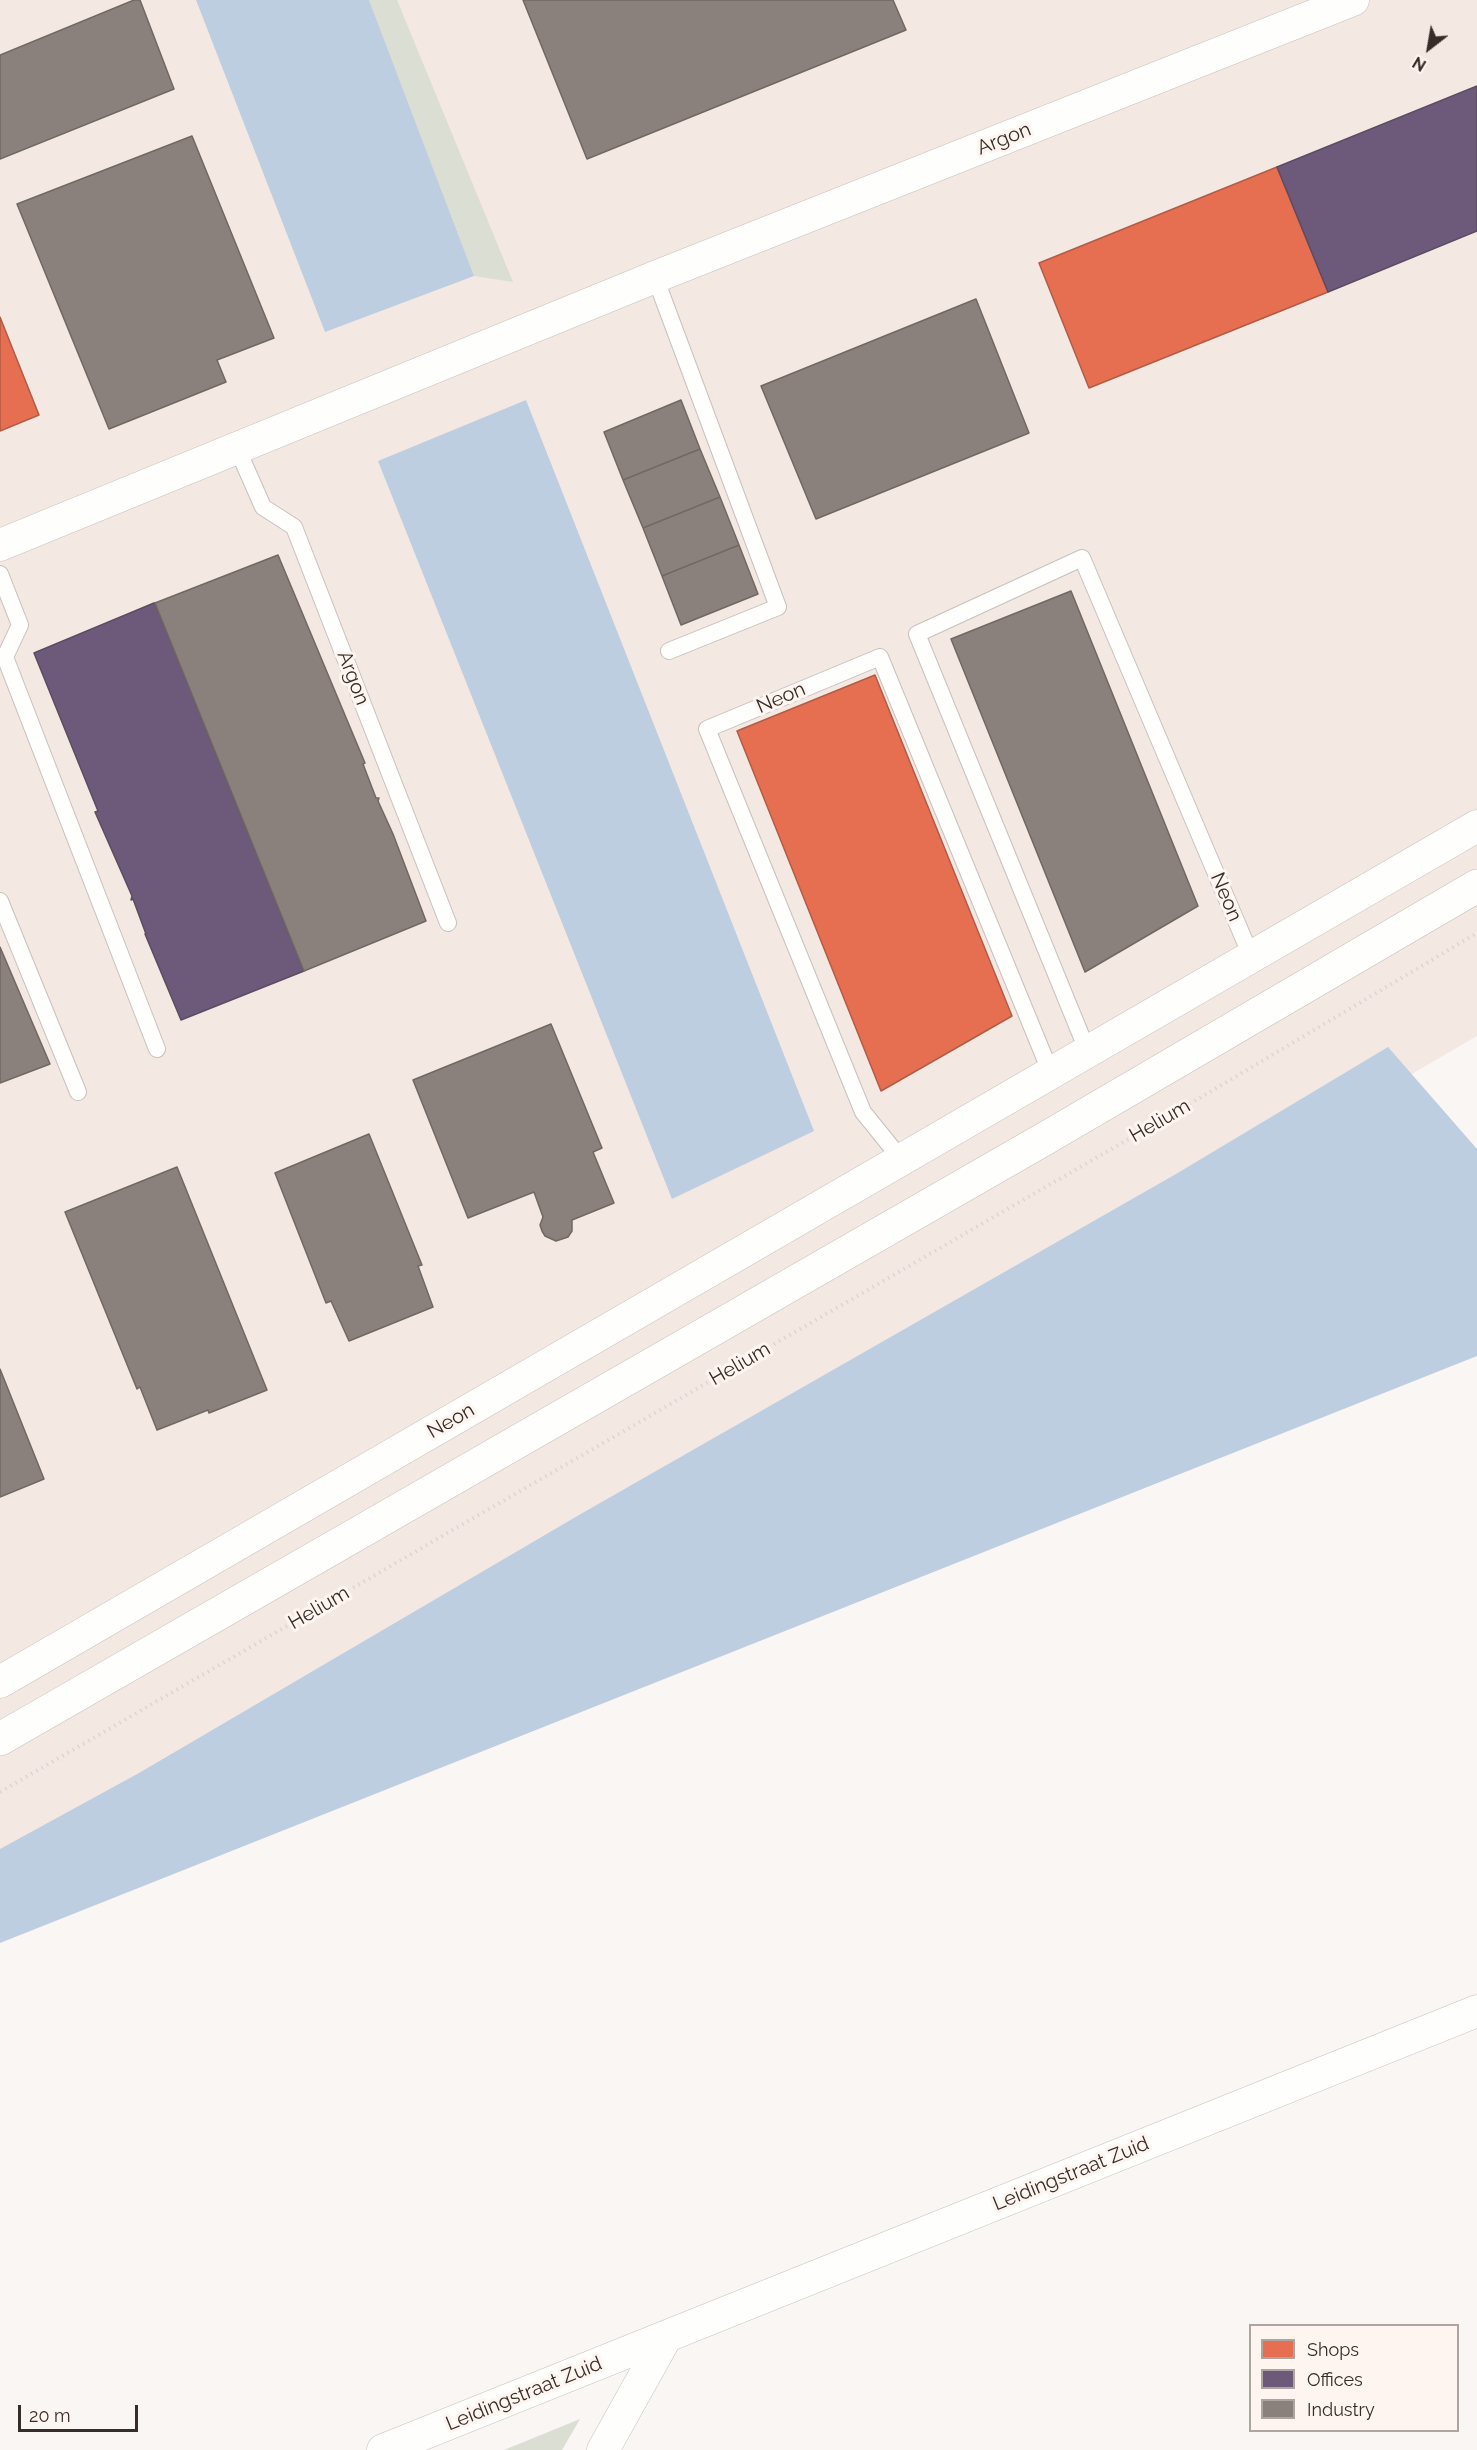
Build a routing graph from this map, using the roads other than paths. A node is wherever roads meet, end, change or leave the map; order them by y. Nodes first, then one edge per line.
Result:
1 (1353, 0) edge
2 (655, 277) junction
3 (237, 448) junction
4 (0, 545) edge
5 (0, 574) edge
6 (669, 651) dead end
7 (1477, 826) edge
8 (1477, 886) edge
9 (0, 901) edge
10 (448, 923) dead end
11 (1251, 956) junction
12 (157, 1049) dead end
13 (1088, 1050) junction
14 (1050, 1071) junction
15 (78, 1092) dead end
16 (901, 1159) junction
17 (0, 1682) edge
18 (0, 1739) edge
19 (1477, 2011) edge
20 (666, 2337) junction
21 (383, 2450) edge
22 (603, 2450) edge

1 - 2 street, Argon
2 - 3 street, Argon
2 - 6 lane
3 - 4 street, Argon
3 - 10 lane, Argon
5 - 12 lane
7 - 11 street, Neon
8 - 18 street
9 - 15 lane
11 - 13 street, Neon
11 - 13 lane, Neon
13 - 14 street, Neon
14 - 16 street, Neon
14 - 16 lane, Neon
16 - 17 street, Neon
19 - 20 street, Leidingstraat Zuid
20 - 21 street, Leidingstraat Zuid
20 - 22 street

